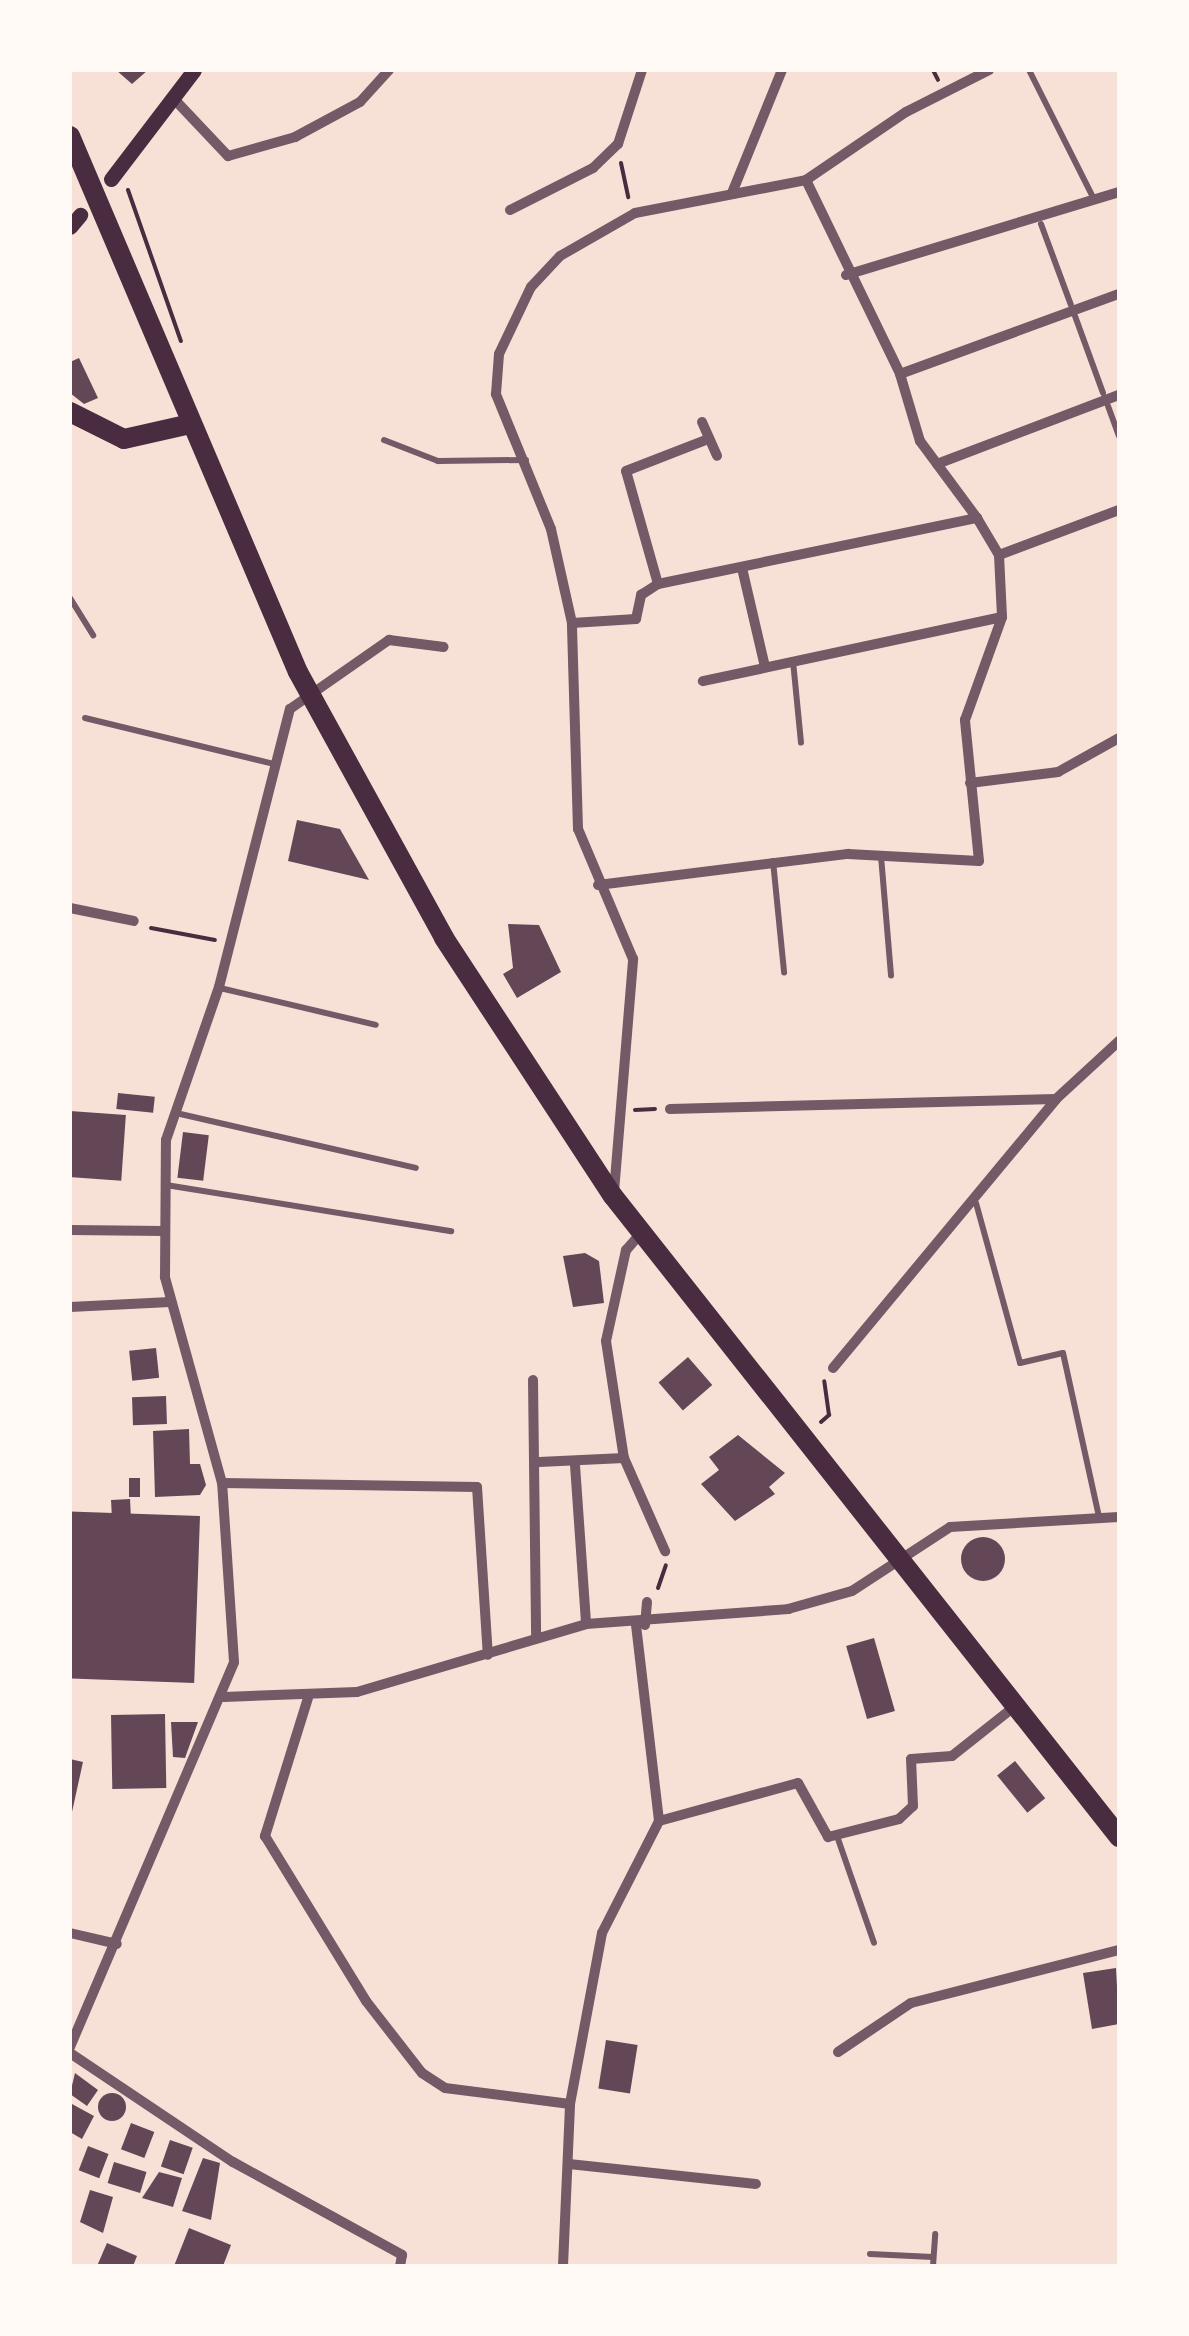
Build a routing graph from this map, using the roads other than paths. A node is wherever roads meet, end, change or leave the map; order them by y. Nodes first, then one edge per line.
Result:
1 (194, 70) edge
2 (389, 70) edge
3 (642, 70) edge
4 (782, 70) edge
5 (990, 70) edge
6 (1029, 70) edge
7 (176, 101) junction
8 (70, 136) edge
9 (806, 180) junction
10 (119, 182) road end
11 (1119, 192) edge
12 (732, 193) junction
13 (1094, 200) junction
14 (510, 210) dead end
15 (1040, 222) junction
16 (846, 275) junction
17 (1119, 294) edge
18 (1073, 310) junction
19 (900, 374) junction
20 (1119, 395) edge
21 (1106, 400) junction
22 (70, 412) edge
23 (702, 422) dead end
24 (190, 424) junction
25 (1119, 436) edge
26 (708, 439) junction
27 (384, 440) dead end
28 (717, 456) dead end
29 (527, 460) junction
30 (937, 464) junction
31 (1119, 510) edge
32 (977, 518) junction
33 (999, 555) junction
34 (742, 568) junction
35 (658, 584) junction
36 (70, 598) edge
37 (1002, 617) junction
38 (572, 624) junction
39 (92, 635) dead end
40 (444, 647) dead end
41 (793, 662) junction
42 (765, 666) junction
43 (703, 681) dead end
44 (309, 696) junction
45 (85, 718) dead end
46 (1119, 738) edge
47 (801, 743) dead end
48 (274, 764) junction
49 (970, 783) junction
50 (881, 856) junction
51 (773, 860) junction
52 (598, 885) junction
53 (70, 908) edge
54 (134, 923) road end
55 (784, 972) dead end
56 (890, 976) dead end
57 (219, 988) junction
58 (376, 1025) dead end
59 (1119, 1041) edge
60 (1056, 1098) junction
61 (670, 1108) road end
62 (176, 1113) junction
63 (416, 1168) dead end
64 (163, 1185) junction
65 (613, 1196) junction
66 (976, 1202) junction
67 (70, 1230) edge
68 (164, 1231) junction
69 (451, 1231) dead end
70 (642, 1233) junction
71 (170, 1302) junction
72 (70, 1307) edge
73 (833, 1368) dead end
74 (532, 1380) dead end
75 (624, 1458) junction
76 (540, 1462) junction
77 (575, 1466) junction
78 (222, 1483) junction
79 (1119, 1516) edge
80 (1099, 1517) junction
81 (665, 1550) dead end
82 (899, 1560) junction
83 (648, 1602) dead end
84 (586, 1624) junction
85 (640, 1625) junction
86 (536, 1635) junction
87 (488, 1655) junction
88 (224, 1698) junction
89 (308, 1698) junction
90 (1016, 1706) junction
91 (659, 1822) junction
92 (836, 1836) junction
93 (1119, 1836) edge
94 (70, 1933) edge
95 (874, 1943) dead end
96 (116, 1944) junction
97 (1119, 1950) edge
98 (70, 2050) edge
99 (838, 2052) dead end
100 (570, 2104) junction
101 (569, 2164) junction
102 (756, 2184) dead end
103 (934, 2234) dead end
104 (870, 2254) dead end
105 (933, 2256) junction
106 (400, 2266) edge
107 (562, 2266) edge
108 (933, 2266) edge

1 - 7 main road
2 - 7 street
3 - 14 street
4 - 12 street
5 - 9 street
6 - 13 lane
7 - 10 main road
8 - 24 highway
9 - 12 street
9 - 16 street
11 - 13 street
12 - 29 street
13 - 15 street
15 - 16 street
15 - 18 lane
16 - 19 street
17 - 18 street
18 - 19 street
18 - 21 lane
19 - 30 street
20 - 21 street
21 - 25 lane
21 - 30 street
22 - 24 highway
23 - 26 street
24 - 44 highway
26 - 28 street
26 - 35 street
27 - 29 lane
29 - 38 street
30 - 32 street
31 - 33 street
32 - 33 street
32 - 34 street
33 - 37 street
34 - 35 street
34 - 42 street
35 - 38 street
36 - 39 lane
37 - 41 street
37 - 49 street
38 - 52 street
40 - 44 street
41 - 42 street
41 - 47 lane
42 - 43 street
44 - 48 street
44 - 65 highway
45 - 48 lane
46 - 49 street
48 - 57 street
49 - 50 street
50 - 51 street
50 - 56 lane
51 - 52 street
51 - 55 lane
52 - 65 street
53 - 54 street
57 - 58 lane
57 - 62 street
59 - 60 street
60 - 61 street
60 - 66 street
62 - 63 lane
62 - 64 street
64 - 68 street
64 - 69 lane
65 - 70 highway
66 - 73 street
66 - 80 lane
67 - 68 street
68 - 71 street
70 - 75 street
70 - 82 highway
71 - 72 street
71 - 78 street
74 - 76 street
75 - 77 street
75 - 81 street
76 - 77 street
76 - 86 street
77 - 84 street
78 - 87 street
78 - 88 street
79 - 80 street
80 - 82 street
82 - 85 street
82 - 90 highway
83 - 85 street
84 - 85 street
84 - 86 street
85 - 91 street
86 - 87 street
87 - 89 street
88 - 89 street
88 - 96 street
89 - 100 street
90 - 92 street
90 - 93 highway
91 - 92 street
91 - 100 street
92 - 95 lane
94 - 96 street
96 - 98 street
97 - 99 street
98 - 106 street
100 - 101 street
101 - 102 street
101 - 107 street
103 - 105 lane
104 - 105 lane
105 - 108 lane

